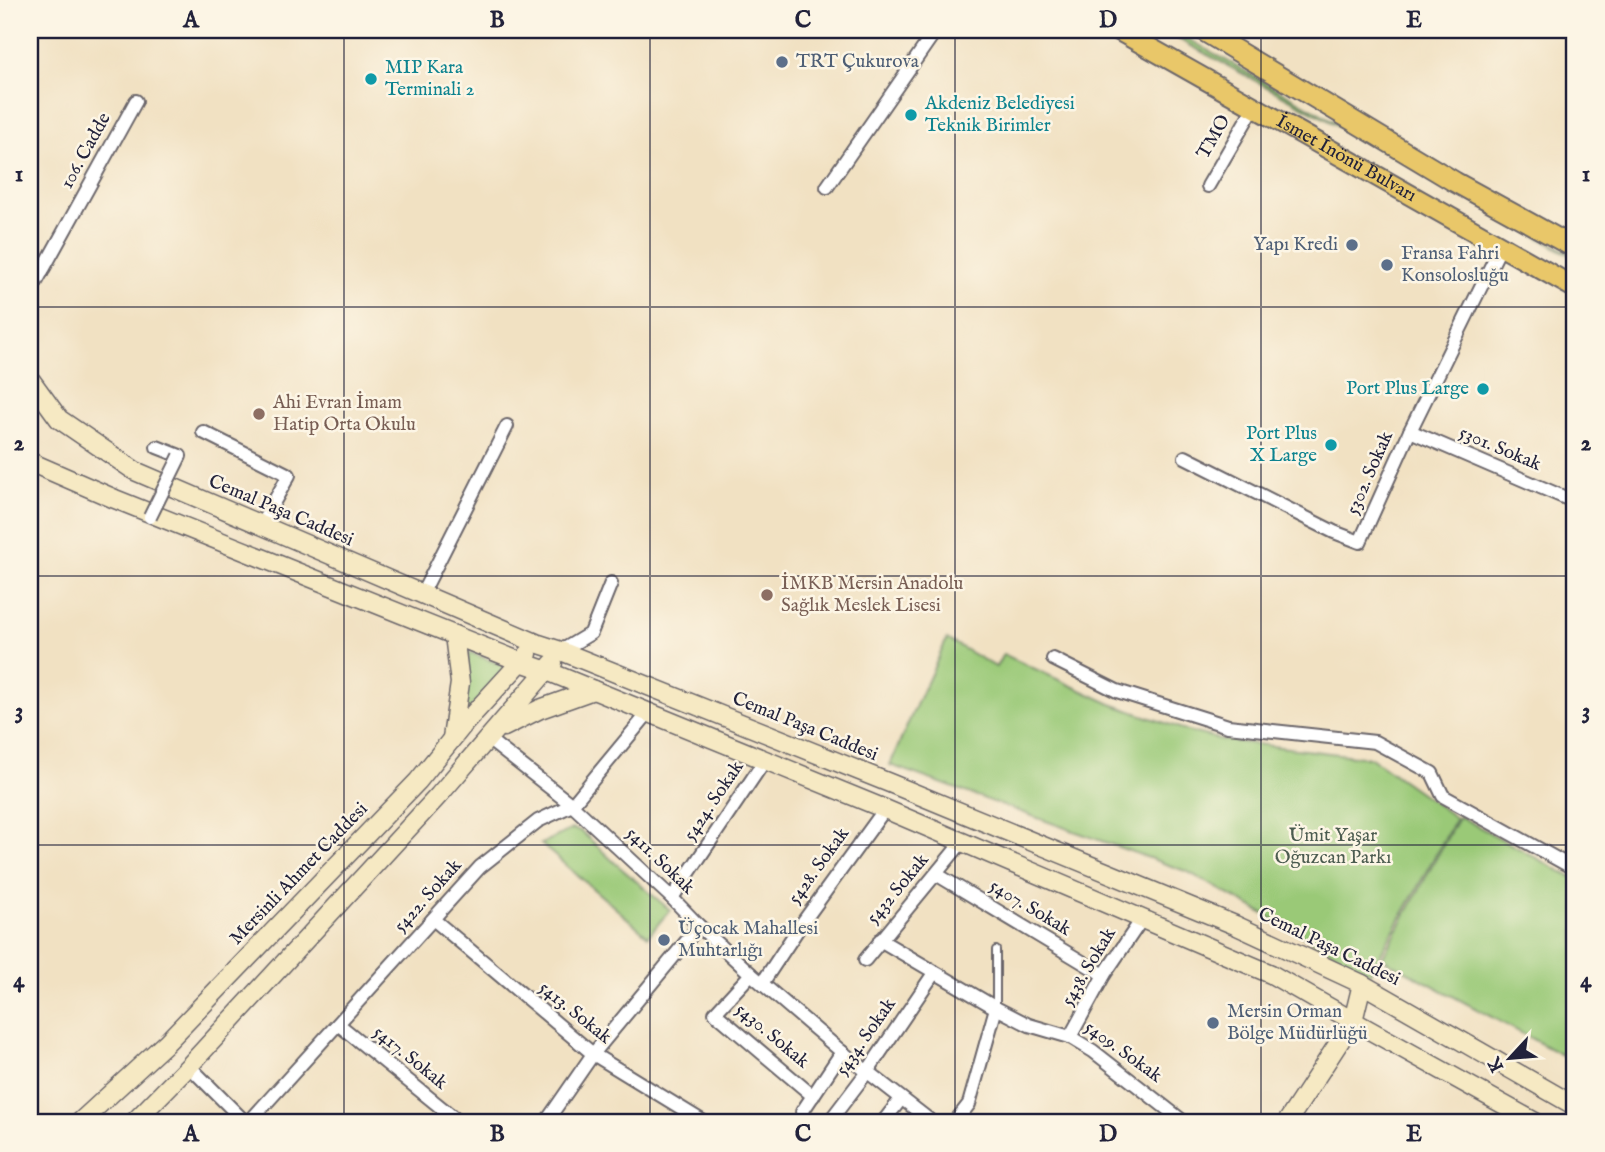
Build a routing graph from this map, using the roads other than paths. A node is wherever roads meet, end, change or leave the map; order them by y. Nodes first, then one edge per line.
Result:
1 (936, 30) edge
2 (1118, 30) edge
3 (1207, 31) edge
4 (136, 101) dead end
5 (1254, 107) junction
6 (1208, 186) dead end
7 (827, 187) dead end
8 (1501, 246) junction
9 (1575, 248) edge
10 (30, 263) edge
11 (42, 272) junction
12 (1575, 288) edge
13 (30, 293) edge
14 (30, 379) edge
15 (507, 426) dead end
16 (1410, 431) junction
17 (203, 432) dead end
18 (157, 447) dead end
19 (1185, 457) dead end
20 (30, 462) edge
21 (1575, 502) edge
22 (127, 503) junction
23 (261, 525) junction
24 (611, 583) dead end
25 (422, 594) junction
26 (454, 635) junction
27 (536, 643) junction
28 (561, 651) junction
29 (1053, 659) dead end
30 (521, 662) junction
31 (547, 671) junction
32 (593, 690) junction
33 (649, 712) junction
34 (491, 735) junction
35 (452, 738) junction
36 (765, 760) junction
37 (572, 805) junction
38 (885, 809) junction
39 (962, 842) junction
40 (1575, 869) edge
41 (936, 874) junction
42 (672, 898) junction
43 (433, 919) junction
44 (1142, 919) junction
45 (699, 926) junction
46 (880, 940) junction
47 (996, 950) dead end
48 (865, 960) dead end
49 (934, 973) junction
50 (751, 974) junction
51 (1104, 975) junction
52 (763, 982) junction
53 (1362, 984) junction
54 (210, 998) junction
55 (996, 1008) junction
56 (1353, 1021) junction
57 (338, 1024) junction
58 (219, 1033) junction
59 (1070, 1037) junction
60 (842, 1052) junction
61 (593, 1054) junction
62 (189, 1066) junction
63 (867, 1072) junction
64 (813, 1096) junction
65 (901, 1099) junction
66 (1575, 1106) edge
67 (802, 1112) dead end
68 (80, 1122) edge
69 (134, 1122) edge
70 (246, 1122) edge
71 (458, 1122) edge
72 (546, 1122) edge
73 (704, 1122) edge
74 (829, 1122) edge
75 (883, 1122) edge
76 (932, 1122) edge
77 (955, 1122) edge
78 (1184, 1122) edge
79 (1287, 1122) edge
80 (1535, 1122) edge

1 - 7 street
2 - 5 main road, İsmet İnönü Bulvarı
3 - 9 main road, İsmet İnönü Bulvarı
4 - 11 street, 106. Cadde
5 - 6 street, TMO
5 - 8 main road, İsmet İnönü Bulvarı
8 - 12 main road, İsmet İnönü Bulvarı
8 - 16 street, 5302. Sokak
10 - 11 street
11 - 13 street, 106. Cadde
14 - 23 main road, Cemal Paşa Caddesi
15 - 25 street
16 - 19 street, 5302. Sokak
16 - 21 street, 5301. Sokak
17 - 23 street
18 - 22 street, bridge
20 - 22 main road
22 - 26 main road
23 - 25 main road, Cemal Paşa Caddesi
24 - 28 street
25 - 27 main road, Cemal Paşa Caddesi
26 - 30 main road
26 - 35 main road
27 - 28 main road, Cemal Paşa Caddesi
27 - 30 main road, Mersinli Ahmet Caddesi
28 - 31 main road
28 - 53 main road, Cemal Paşa Caddesi
29 - 40 street
30 - 31 main road
30 - 35 main road, Mersinli Ahmet Caddesi
31 - 32 main road
31 - 34 main road
32 - 33 main road
32 - 34 main road
33 - 36 main road
33 - 37 street, 5422. Sokak
34 - 37 street, 5411. Sokak
34 - 58 main road
35 - 54 main road, Mersinli Ahmet Caddesi
36 - 38 main road
36 - 42 street, 5424. Sokak
37 - 42 street, 5411. Sokak
37 - 43 street, 5422. Sokak
38 - 39 main road
38 - 52 street, 5428. Sokak
39 - 41 street, 5432 Sokak
39 - 44 main road
41 - 46 street, 5432 Sokak
41 - 51 street, 5407. Sokak
42 - 45 street, 5411. Sokak
43 - 57 street, 5422. Sokak
43 - 61 street, 5413. Sokak
44 - 51 street, 5438. Sokak
44 - 56 main road
45 - 50 street, 5411. Sokak
45 - 61 street
46 - 48 street, 5432 Sokak
46 - 49 street, 5409. Sokak
47 - 55 lane
49 - 55 street, 5409. Sokak
49 - 63 street, 5434. Sokak
50 - 52 street, 5411. Sokak
50 - 64 street, 5430. Sokak
51 - 59 street, 5438. Sokak
52 - 60 street, 5411. Sokak
53 - 56 main road
53 - 66 main road, Cemal Paşa Caddesi
54 - 58 main road
54 - 68 main road, Mersinli Ahmet Caddesi
55 - 59 street, 5409. Sokak
55 - 77 street
56 - 79 main road
56 - 80 main road
57 - 70 street, 5422. Sokak
57 - 71 street, 5417. Sokak
58 - 62 main road
59 - 78 street, 5409. Sokak
60 - 63 street, 5411. Sokak
60 - 64 street
61 - 72 street
61 - 73 street, 5413. Sokak
62 - 69 main road
62 - 70 street
63 - 65 street, 5411. Sokak
63 - 74 street, 5434. Sokak
64 - 67 street
65 - 75 street
65 - 76 street, 5411. Sokak

